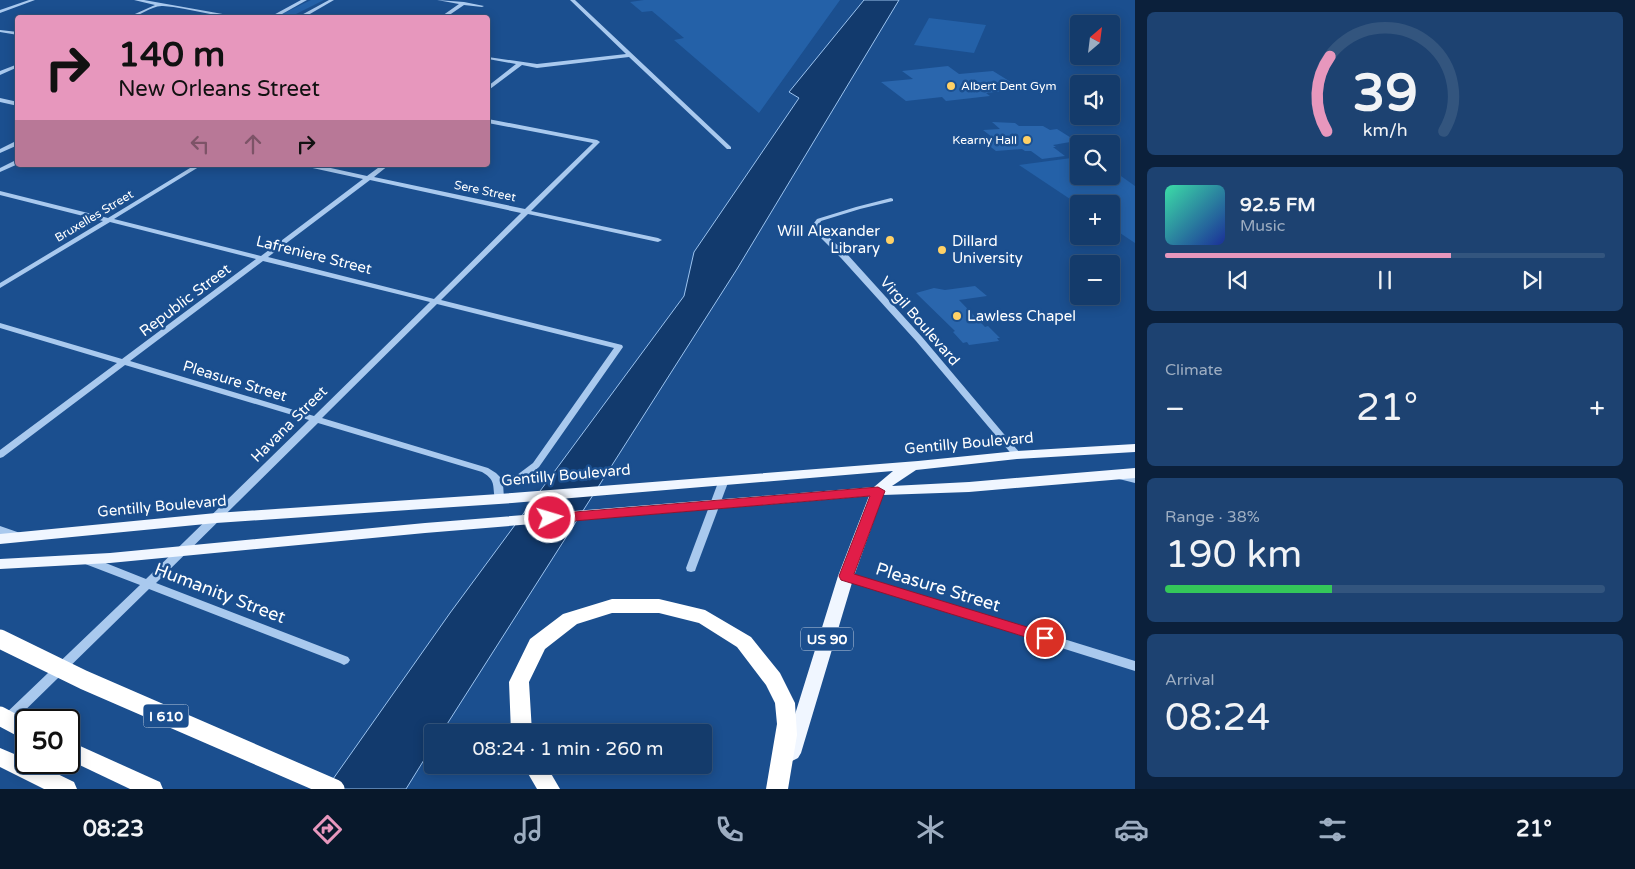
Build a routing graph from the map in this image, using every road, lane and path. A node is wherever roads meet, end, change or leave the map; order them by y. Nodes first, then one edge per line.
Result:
1 (33, 0) edge
2 (136, 0) edge
3 (169, 0) edge
4 (305, 0) edge
5 (332, 0) edge
6 (439, 0) edge
7 (470, 0) edge
8 (572, 0) edge
9 (160, 4) junction
10 (464, 4) junction
11 (482, 6) dead end
12 (0, 12) edge
13 (135, 15) edge
14 (225, 15) edge
15 (276, 15) edge
16 (304, 15) edge
17 (446, 15) edge
18 (0, 31) edge
19 (15, 34) edge
20 (631, 55) junction
21 (490, 58) edge
22 (521, 63) junction
23 (15, 66) edge
24 (0, 73) edge
25 (490, 86) edge
26 (0, 100) edge
27 (15, 103) edge
28 (490, 121) edge
29 (15, 144) edge
30 (729, 148) dead end
31 (0, 151) edge
32 (15, 162) edge
33 (196, 167) edge
34 (317, 167) edge
35 (383, 167) edge
36 (0, 170) edge
37 (368, 178) junction
38 (0, 193) edge
39 (891, 200) dead end
40 (527, 211) junction
41 (109, 220) junction
42 (658, 240) dead end
43 (263, 258) junction
44 (0, 286) edge
45 (435, 301) junction
46 (0, 325) edge
47 (124, 363) junction
48 (315, 420) junction
49 (1135, 448) edge
50 (0, 455) edge
51 (1017, 455) junction
52 (918, 466) junction
53 (1135, 473) edge
54 (1113, 475) junction
55 (498, 480) junction
56 (724, 480) junction
57 (1135, 480) edge
58 (878, 491) junction
59 (506, 498) junction
60 (715, 505) junction
61 (216, 518) junction
62 (0, 530) edge
63 (20, 537) junction
64 (0, 539) edge
65 (181, 551) junction
66 (84, 559) junction
67 (0, 564) edge
68 (691, 568) dead end
69 (846, 576) junction
70 (147, 584) junction
71 (0, 639) edge
72 (344, 660) dead end
73 (1135, 666) edge
74 (0, 716) edge
75 (15, 724) edge
76 (519, 724) edge
77 (0, 727) edge
78 (80, 755) edge
79 (0, 757) edge
80 (540, 774) edge
81 (66, 789) edge
82 (152, 789) edge
83 (334, 789) edge
84 (549, 789) edge
85 (777, 789) edge
86 (781, 789) edge

1 - 12 street
2 - 9 street
3 - 9 street
4 - 15 street
5 - 16 street
6 - 10 street
7 - 10 street
8 - 20 street
9 - 13 street
9 - 14 street
10 - 11 street
10 - 17 street
18 - 19 street
20 - 22 street
20 - 30 street
21 - 22 street
22 - 25 street
23 - 24 street
26 - 27 street
28 - 40 street, Havana Street
29 - 31 street
32 - 36 street
33 - 41 street, Bruxelles Street
34 - 37 street, Sere Street
35 - 37 street, Republic Street
37 - 40 street, Sere Street
37 - 43 street, Republic Street
38 - 41 street, Lafreniere Street
39 - 51 street, Virgil Boulevard
40 - 42 street, Sere Street
40 - 45 street, Havana Street
41 - 43 street, Lafreniere Street
41 - 44 street, Bruxelles Street
43 - 45 street, Lafreniere Street
43 - 47 street, Republic Street
45 - 48 street, Havana Street
45 - 55 street, Lafreniere Street
46 - 47 street, Pleasure Street
47 - 48 street, Pleasure Street
47 - 50 street, Republic Street
48 - 55 street, Pleasure Street
48 - 61 street, Havana Street
49 - 51 main road, Gentilly Boulevard / US 90
51 - 52 main road, Gentilly Boulevard / US 90
52 - 56 main road, Gentilly Boulevard
52 - 58 main road, US 90
53 - 54 main road
54 - 57 street
54 - 58 main road
55 - 59 street
56 - 59 main road, Gentilly Boulevard
56 - 60 street
58 - 60 main road
58 - 69 main road, US 90
59 - 61 main road, Gentilly Boulevard
60 - 65 main road
60 - 68 street
61 - 63 main road, Gentilly Boulevard
61 - 65 street, Havana Street
62 - 63 street
63 - 64 main road, Gentilly Boulevard
65 - 66 main road
65 - 70 street, Havana Street
66 - 67 main road
66 - 70 street, Humanity Street
69 - 73 street, Pleasure Street
69 - 86 main road, US 90
70 - 72 street, Humanity Street
70 - 77 street, Havana Street
71 - 83 highway, I 610, bridge
74 - 75 highway, bridge
76 - 85 highway
78 - 82 highway
79 - 81 highway
80 - 84 highway

